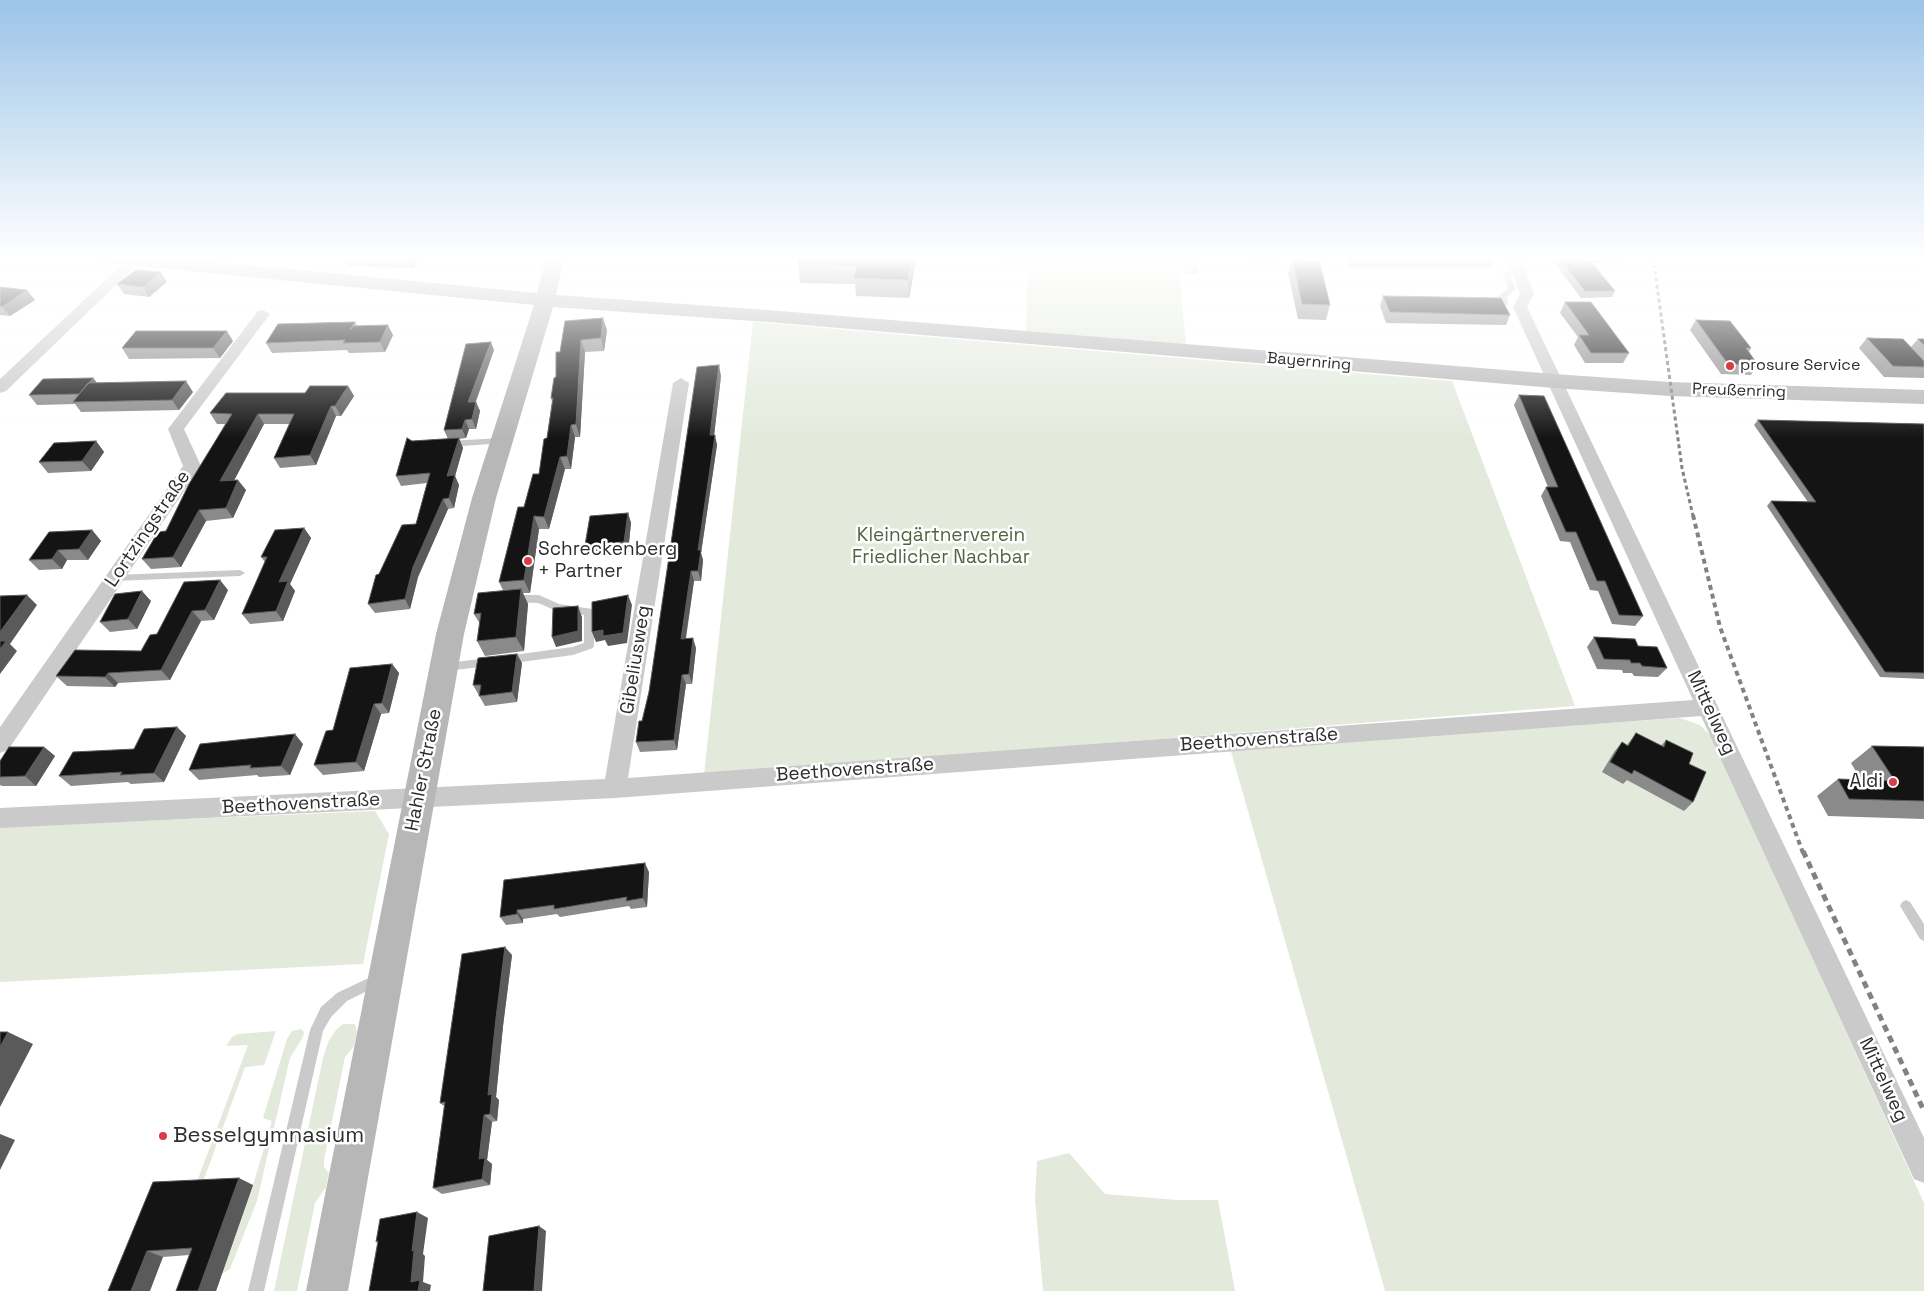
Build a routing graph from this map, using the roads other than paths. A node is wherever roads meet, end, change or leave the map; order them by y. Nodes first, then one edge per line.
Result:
1 (75, 317) edge
2 (262, 317) edge
3 (540, 317) edge
4 (783, 317) edge
5 (1525, 317) edge
6 (1554, 381) junction
7 (681, 383) dead end
8 (0, 388) edge
9 (1924, 397) edge
10 (502, 441) junction
11 (436, 445) edge
12 (240, 573) dead end
13 (115, 578) junction
14 (498, 600) edge
15 (443, 668) junction
16 (1709, 707) junction
17 (0, 744) edge
18 (615, 788) junction
19 (418, 799) junction
20 (0, 818) edge
21 (1906, 906) dead end
22 (1924, 935) edge
23 (385, 977) junction
24 (1924, 1169) edge
25 (256, 1291) edge
26 (326, 1291) edge

1 - 8 street
2 - 13 street, Lortzingstraße
3 - 10 street, Hahler Straße
4 - 6 street, Bayernring
5 - 6 street, Mittelweg
6 - 9 street, Preußenring
6 - 16 street, Mittelweg
7 - 18 street, Gibeliusweg
10 - 11 lane
10 - 15 street, Hahler Straße
12 - 13 lane
13 - 17 street, Lortzingstraße
14 - 15 lane
15 - 19 street, Hahler Straße
16 - 18 street, Beethovenstraße
16 - 24 street, Mittelweg
18 - 19 street, Beethovenstraße
19 - 20 street, Beethovenstraße
19 - 23 street, Hahler Straße
21 - 22 lane
23 - 25 lane
23 - 26 street, Hahler Straße

